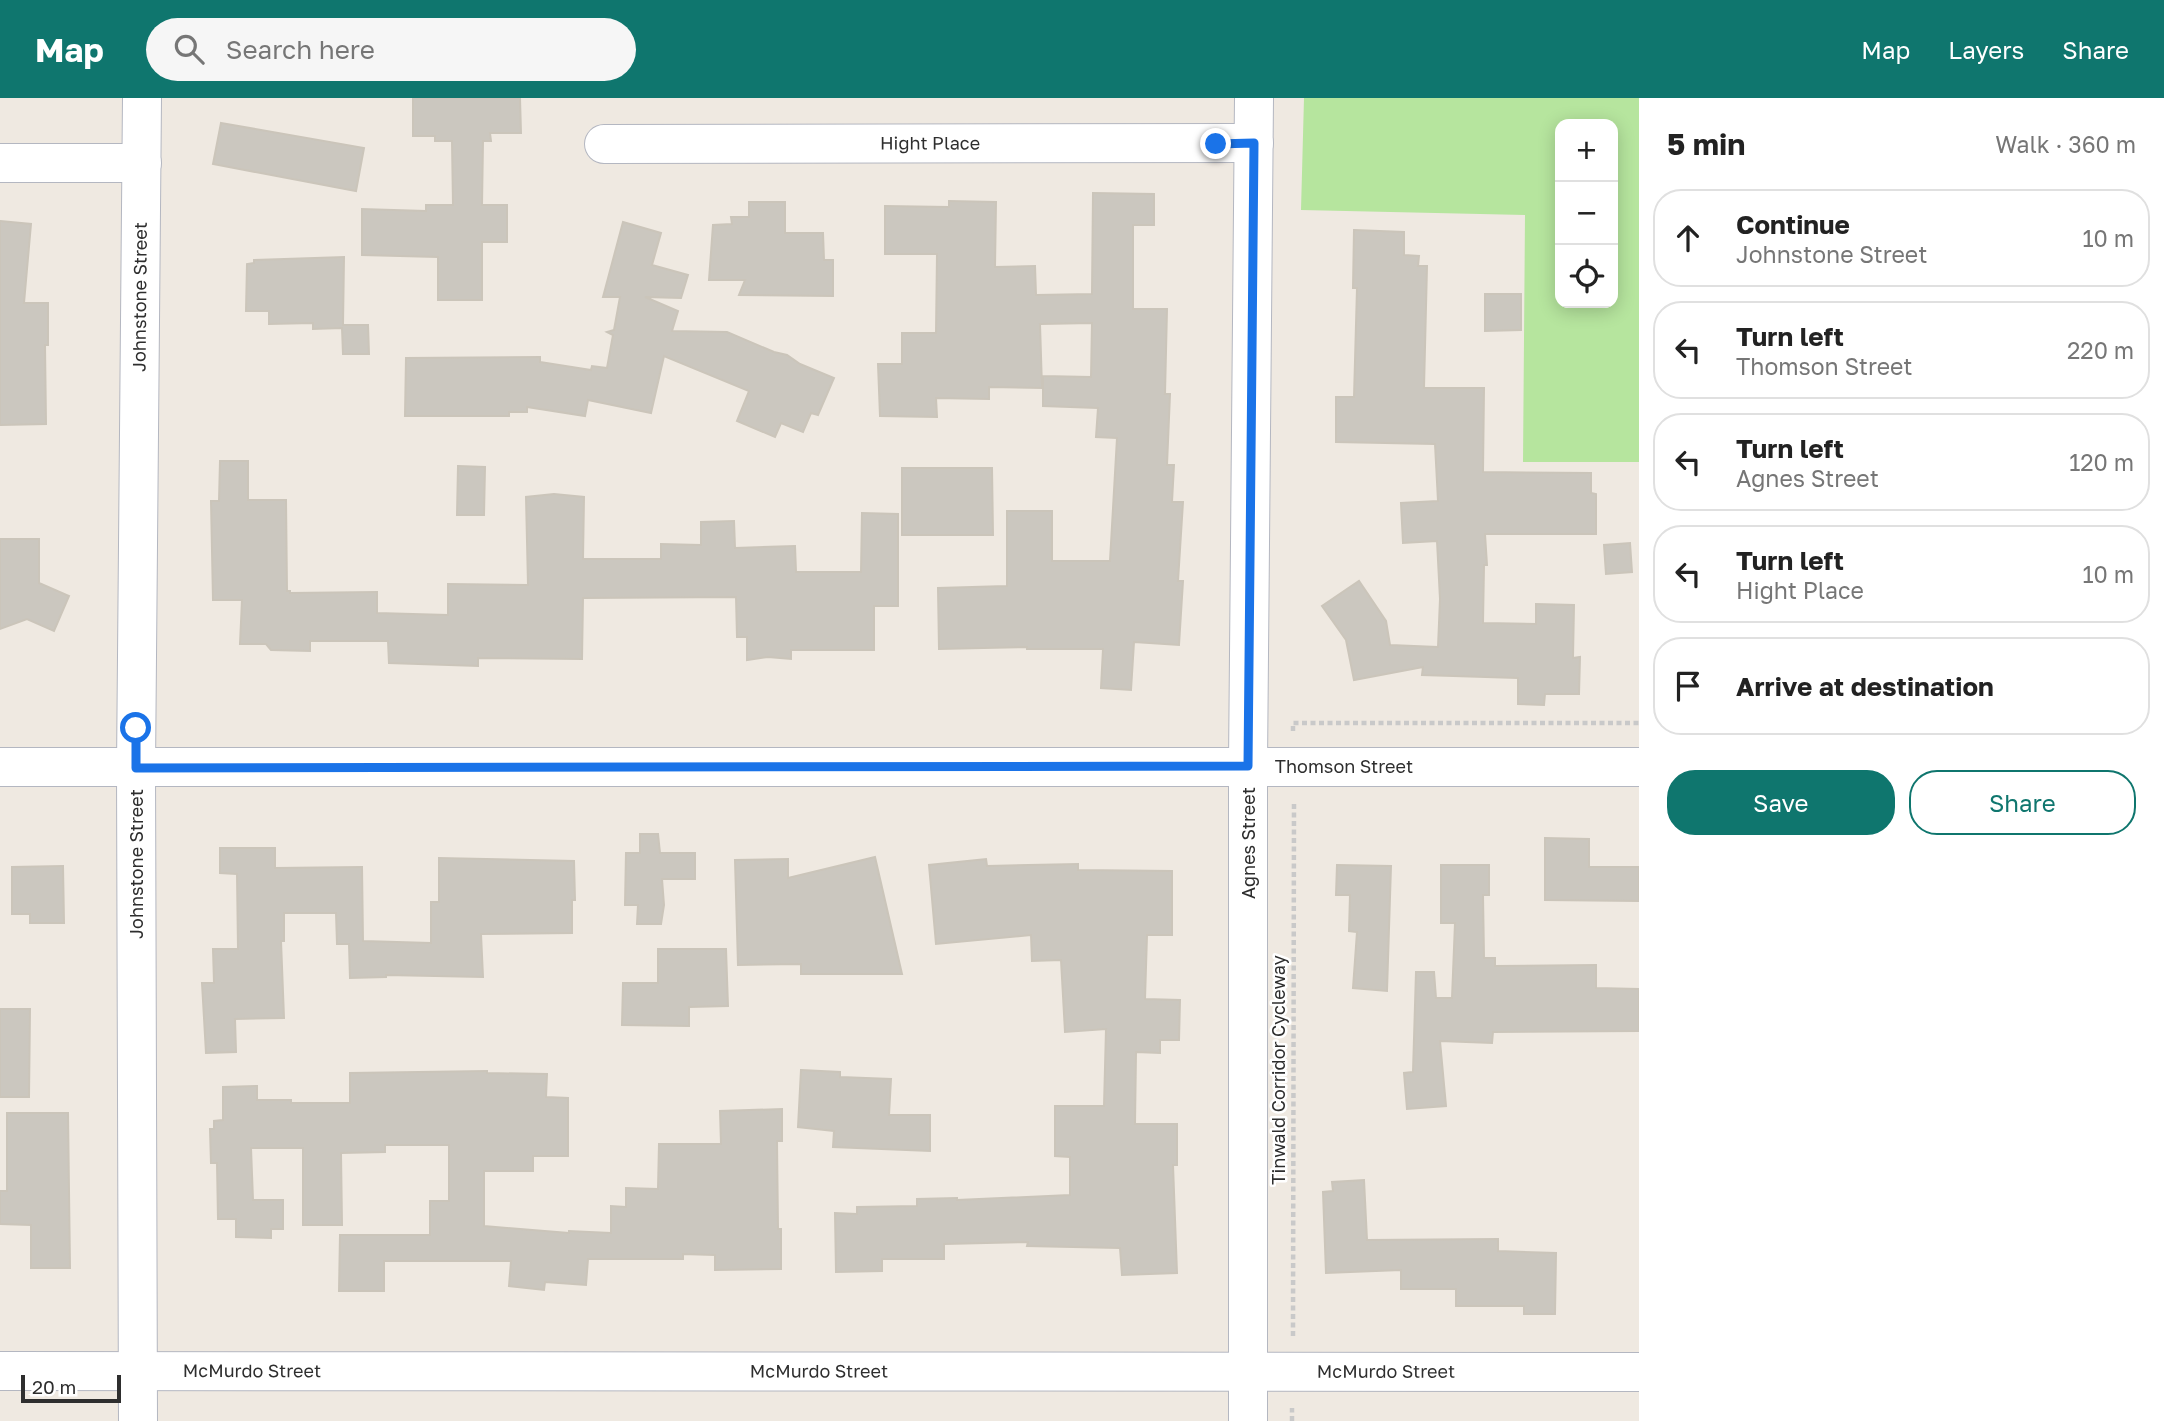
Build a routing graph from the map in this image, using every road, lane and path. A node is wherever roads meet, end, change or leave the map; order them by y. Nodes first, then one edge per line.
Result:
1 (142, 98) edge
2 (1254, 98) edge
3 (1254, 143) junction
4 (604, 144) dead end
5 (0, 163) edge
6 (142, 163) junction
7 (1293, 723) dead end
8 (1639, 723) edge
9 (1248, 766) junction
10 (1639, 766) edge
11 (0, 767) edge
12 (136, 768) junction
13 (1294, 805) dead end
14 (1293, 1336) dead end
15 (0, 1371) edge
16 (138, 1371) junction
17 (1639, 1372) edge
18 (1248, 1373) junction
19 (1293, 1408) dead end
20 (138, 1421) edge
21 (1248, 1421) edge
22 (1293, 1421) edge

1 - 6 street, Johnstone Street
2 - 3 street, Agnes Street
3 - 4 street, Hight Place
3 - 9 street, Agnes Street
5 - 6 street
6 - 12 street, Johnstone Street
7 - 8 path
9 - 10 street, Thomson Street
9 - 12 street, Thomson Street
9 - 18 street, Agnes Street
11 - 12 street, Thomson Street
12 - 16 street, Johnstone Street
13 - 14 path, Tinwald Corridor Cycleway
15 - 16 street, McMurdo Street
16 - 18 street, McMurdo Street
16 - 20 street, Johnstone Street
17 - 18 street, McMurdo Street
18 - 21 street, Agnes Street
19 - 22 path

